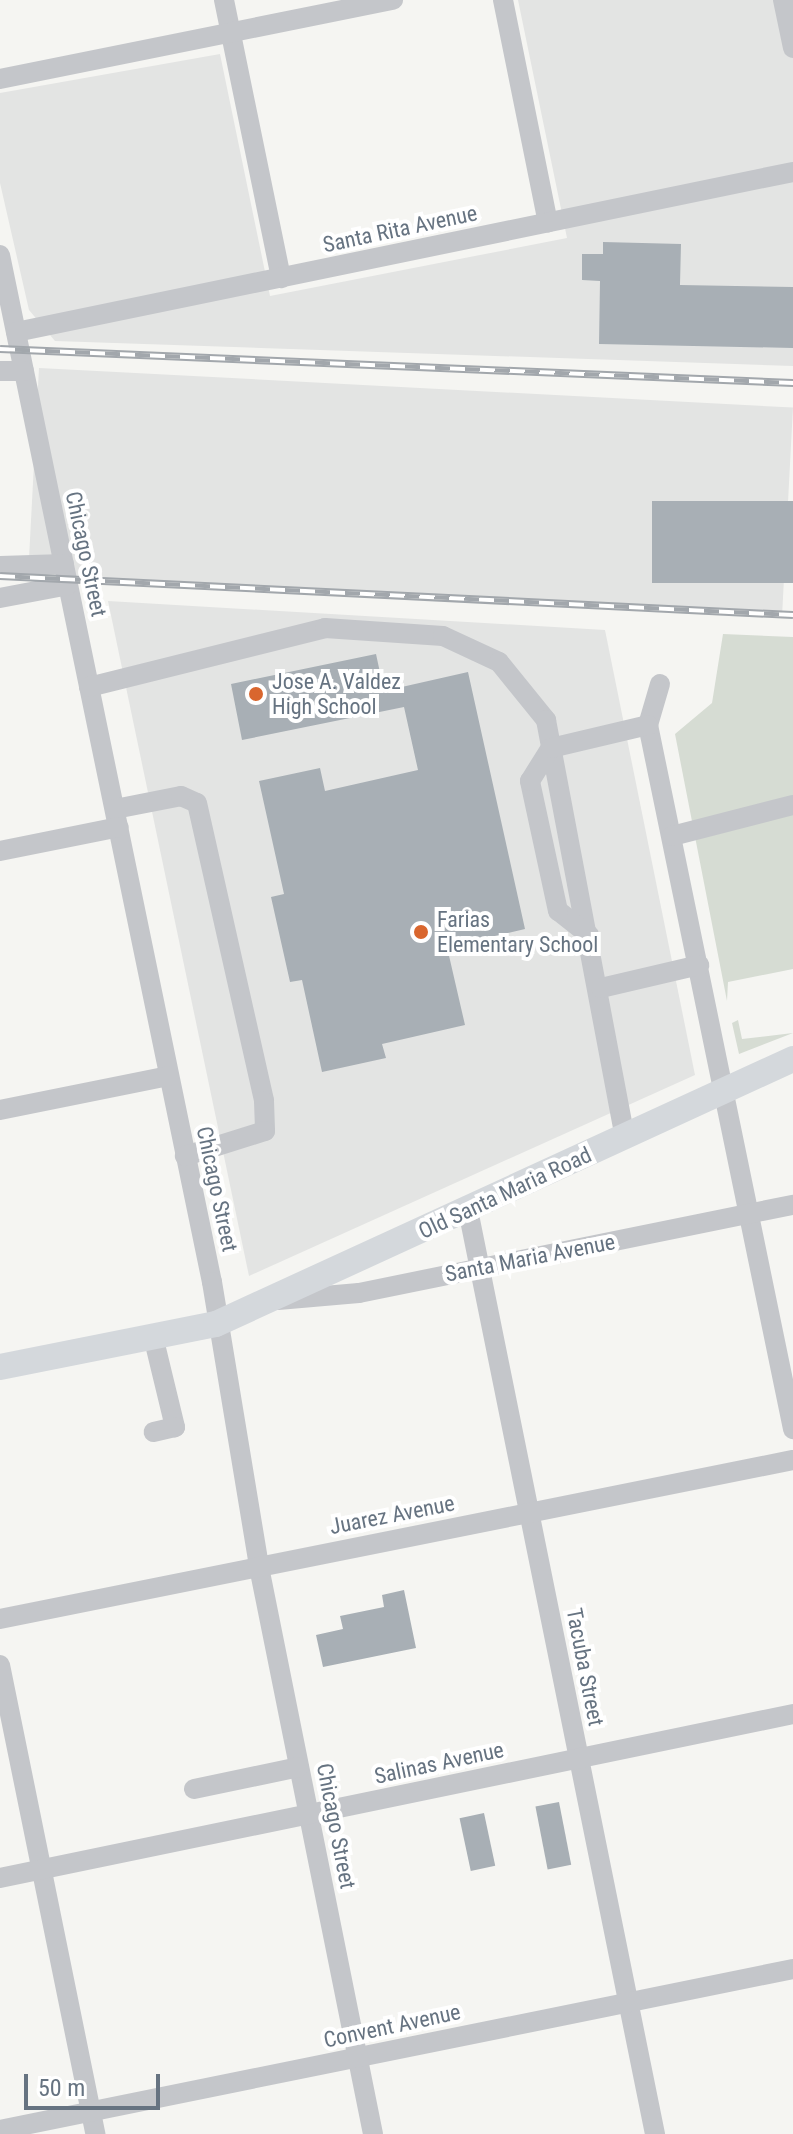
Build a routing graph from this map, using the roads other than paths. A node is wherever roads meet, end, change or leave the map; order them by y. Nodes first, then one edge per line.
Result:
1 (224, 0) edge
2 (393, 0) edge
3 (503, 0) edge
4 (783, 0) edge
5 (231, 33) junction
6 (793, 48) edge
7 (0, 79) edge
8 (793, 172) edge
9 (548, 223) junction
10 (0, 255) edge
11 (281, 278) junction
12 (16, 332) junction
13 (0, 371) edge
14 (24, 371) junction
15 (64, 564) junction
16 (0, 566) edge
17 (68, 585) junction
18 (4, 595) edge
19 (660, 684) dead end
20 (89, 687) junction
21 (648, 725) junction
22 (551, 748) junction
23 (793, 805) edge
24 (117, 818) junction
25 (672, 836) junction
26 (0, 851) edge
27 (699, 965) junction
28 (601, 988) junction
29 (793, 1059) edge
30 (169, 1076) junction
31 (726, 1091) junction
32 (0, 1110) edge
33 (625, 1138) junction
34 (185, 1156) junction
35 (793, 1205) edge
36 (468, 1210) junction
37 (750, 1214) junction
38 (480, 1268) junction
39 (266, 1301) junction
40 (216, 1324) junction
41 (153, 1336) junction
42 (0, 1367) edge
43 (793, 1429) edge
44 (154, 1432) dead end
45 (793, 1460) edge
46 (529, 1512) junction
47 (259, 1567) junction
48 (0, 1619) edge
49 (0, 1665) edge
50 (793, 1714) edge
51 (579, 1758) junction
52 (299, 1767) junction
53 (194, 1789) dead end
54 (309, 1814) junction
55 (42, 1869) junction
56 (0, 1878) edge
57 (793, 1969) edge
58 (628, 2002) junction
59 (358, 2057) junction
60 (91, 2112) junction
61 (0, 2130) edge
62 (95, 2134) edge
63 (373, 2134) edge
64 (655, 2134) edge

1 - 5 street
2 - 5 street
3 - 9 street
4 - 6 street
5 - 7 street
5 - 11 street
8 - 9 street, Santa Rita Avenue
9 - 11 street, Santa Rita Avenue
10 - 12 street, Chicago Street
11 - 12 street, Santa Rita Avenue
12 - 14 street, Chicago Street
13 - 14 street
14 - 15 street, Chicago Street
15 - 16 street
15 - 17 street, Chicago Street
17 - 18 street
17 - 20 street, Chicago Street
19 - 21 street
20 - 22 street
20 - 24 street, Chicago Street
21 - 22 street
21 - 25 street
22 - 28 street
23 - 25 street
24 - 26 street
24 - 30 street, Chicago Street
24 - 34 street
25 - 27 street
27 - 28 street
27 - 31 street
28 - 33 street
29 - 31 main road, Old Santa Maria Road
30 - 32 street
30 - 34 street, Chicago Street
31 - 33 main road, Old Santa Maria Road
31 - 37 street
33 - 36 main road, Old Santa Maria Road
34 - 40 street, Chicago Street
35 - 37 street, Santa Maria Avenue
36 - 38 street, Tacuba Street
36 - 39 main road, Old Santa Maria Road
37 - 38 street, Santa Maria Avenue
37 - 43 street
38 - 39 street, Santa Maria Avenue
38 - 46 street, Tacuba Street
39 - 40 main road, Old Santa Maria Road
40 - 41 main road
40 - 47 street, Chicago Street
41 - 42 main road
41 - 44 street
45 - 46 street, Juarez Avenue
46 - 47 street, Juarez Avenue
46 - 51 street, Tacuba Street
47 - 48 street, Juarez Avenue
47 - 52 street, Chicago Street
49 - 55 street
50 - 51 street, Salinas Avenue
51 - 54 street, Salinas Avenue
51 - 58 street, Tacuba Street
52 - 53 street
52 - 54 street, Chicago Street
54 - 55 street, Salinas Avenue
54 - 59 street, Chicago Street
55 - 56 street, Salinas Avenue
55 - 60 street
57 - 58 street, Convent Avenue
58 - 59 street, Convent Avenue
58 - 64 street, Tacuba Street
59 - 60 street, Convent Avenue
59 - 63 street, Chicago Street
60 - 61 street, Convent Avenue
60 - 62 street

